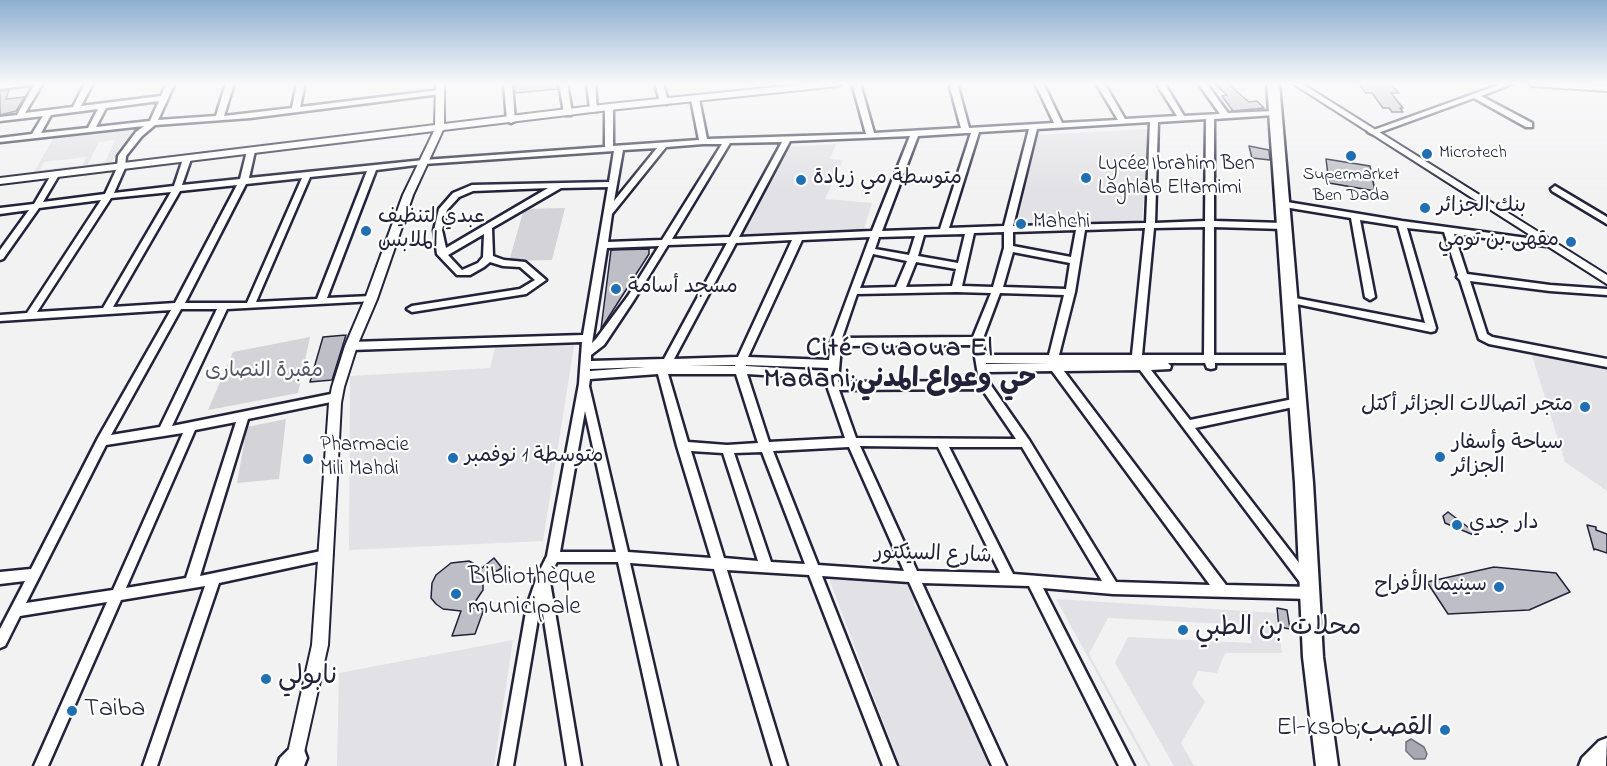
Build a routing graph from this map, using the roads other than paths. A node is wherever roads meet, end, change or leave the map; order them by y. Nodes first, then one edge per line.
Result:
1 (44, 119) edge
2 (97, 119) edge
3 (155, 119) edge
4 (219, 119) edge
5 (439, 119) edge
6 (527, 119) edge
7 (609, 119) edge
8 (699, 119) edge
9 (866, 119) edge
10 (967, 119) edge
11 (1056, 119) edge
12 (1121, 119) edge
13 (1172, 119) edge
14 (1210, 119) edge
15 (1274, 119) edge
16 (1351, 119) edge
17 (1409, 119) edge
18 (1518, 119) edge
19 (1154, 120) junction
20 (511, 121) joint
21 (1123, 122) junction
22 (153, 123) junction
23 (1059, 125) junction
24 (1529, 125) dead end
25 (1034, 127) junction
26 (439, 129) junction
27 (91, 130) junction
28 (971, 130) junction
29 (1372, 132) junction
30 (915, 134) junction
31 (35, 136) junction
32 (871, 136) junction
33 (787, 140) junction
34 (1, 141) edge
35 (703, 142) junction
36 (727, 142) junction
37 (663, 146) junction
38 (620, 148) junction
39 (609, 149) junction
40 (251, 151) junction
41 (187, 159) junction
42 (424, 162) junction
43 (121, 168) junction
44 (372, 169) junction
45 (55, 175) junction
46 (307, 175) junction
47 (244, 180) junction
48 (0, 181) edge
49 (614, 184) junction
50 (558, 187) junction
51 (177, 189) junction
52 (1555, 189) dead end
53 (108, 196) junction
54 (38, 204) junction
55 (1281, 204) junction
56 (0, 211) edge
57 (608, 214) junction
58 (1354, 216) junction
59 (1607, 221) edge
60 (1211, 224) junction
61 (1402, 224) junction
62 (1150, 226) junction
63 (1284, 226) junction
64 (488, 227) junction
65 (1081, 227) junction
66 (1008, 229) junction
67 (1448, 230) junction
68 (970, 231) junction
69 (920, 232) junction
70 (943, 232) junction
71 (875, 234) junction
72 (798, 238) junction
73 (734, 240) junction
74 (664, 243) junction
75 (1546, 243) junction
76 (602, 245) junction
77 (1009, 248) junction
78 (871, 251) junction
79 (442, 254) junction
80 (0, 257) edge
81 (488, 258) junction
82 (913, 258) junction
83 (1076, 261) junction
84 (960, 267) junction
85 (1461, 277) junction
86 (1607, 280) edge
87 (956, 289) junction
88 (997, 290) junction
89 (854, 291) junction
90 (899, 291) junction
91 (1070, 292) junction
92 (1607, 292) edge
93 (1370, 297) dead end
94 (371, 298) junction
95 (1290, 300) junction
96 (321, 301) junction
97 (178, 306) junction
98 (250, 306) junction
99 (223, 307) junction
100 (412, 309) dead end
101 (105, 312) junction
102 (29, 317) junction
103 (0, 318) edge
104 (587, 338) junction
105 (977, 341) junction
106 (836, 342) junction
107 (351, 346) junction
108 (1294, 362) junction
109 (980, 363) junction
110 (1054, 363) junction
111 (1139, 363) junction
112 (1210, 363) junction
113 (1607, 363) edge
114 (741, 365) junction
115 (666, 366) junction
116 (585, 369) junction
117 (833, 375) junction
118 (985, 386) junction
119 (336, 397) junction
120 (1298, 402) junction
121 (243, 417) junction
122 (1187, 425) junction
123 (191, 427) junction
124 (164, 430) junction
125 (102, 441) junction
126 (852, 442) junction
127 (1025, 443) junction
128 (942, 444) junction
129 (683, 446) junction
130 (765, 446) junction
131 (727, 449) junction
132 (326, 555) junction
133 (553, 556) junction
134 (624, 557) junction
135 (718, 564) junction
136 (767, 568) junction
137 (813, 569) junction
138 (33, 574) junction
139 (544, 574) junction
140 (913, 577) junction
141 (0, 578) edge
142 (214, 578) junction
143 (1009, 579) junction
144 (1033, 581) junction
145 (191, 584) junction
146 (1113, 588) junction
147 (1221, 589) junction
148 (1311, 589) junction
149 (117, 595) junction
150 (16, 611) junction
151 (0, 642) edge
152 (1607, 749) edge
153 (294, 764) edge
154 (41, 766) edge
155 (150, 766) edge
156 (506, 766) edge
157 (574, 766) edge
158 (670, 766) edge
159 (780, 766) edge
160 (890, 766) edge
161 (999, 766) edge
162 (1127, 766) edge
163 (1327, 766) edge
164 (1590, 766) edge

1 - 31 street
2 - 27 street
3 - 22 street
4 - 22 street
5 - 26 street
6 - 20 street
7 - 39 street
8 - 35 street
9 - 32 street
10 - 28 street
11 - 23 street
12 - 21 street
13 - 19 street
14 - 60 street
15 - 55 main road
16 - 29 street
17 - 29 street
18 - 24 street
19 - 21 street
19 - 62 street
20 - 26 street
21 - 23 street
22 - 27 street
22 - 43 street
23 - 25 street
25 - 28 street
25 - 66 street
26 - 40 street
26 - 42 street
27 - 31 street
28 - 30 street
28 - 70 street
29 - 75 street
30 - 32 street
30 - 71 street
31 - 34 street
32 - 33 street
33 - 36 street
33 - 73 street
35 - 36 street
35 - 37 street
36 - 74 street
37 - 38 street
37 - 57 street
38 - 39 street
38 - 49 street
39 - 42 street
40 - 41 street
40 - 47 street
41 - 43 street
41 - 51 street
42 - 44 street
42 - 94 street
43 - 45 street
43 - 53 street
44 - 46 street
44 - 96 street
45 - 48 street
45 - 54 street
46 - 47 street
46 - 98 street
47 - 51 street
47 - 97 street
49 - 50 street
49 - 57 street
50 - 64 street
50 - 79 street
51 - 53 street
51 - 101 street
52 - 59 street
53 - 54 street
53 - 102 street
54 - 56 street
54 - 80 street
55 - 58 street
55 - 63 main road
57 - 76 street
58 - 61 street
58 - 93 street
60 - 62 street
60 - 63 street
60 - 112 street
61 - 67 street
61 - 95 street
62 - 65 street
62 - 111 street
63 - 95 main road
64 - 79 street
64 - 81 street
65 - 66 street
65 - 83 street
66 - 68 street
66 - 77 street
67 - 75 street
67 - 85 street
68 - 70 street
68 - 84 street
69 - 70 street
69 - 71 street
69 - 82 street
71 - 72 street
71 - 78 street
72 - 73 street
72 - 114 street
73 - 74 street
73 - 115 street
74 - 76 street
74 - 116 street
75 - 86 street
76 - 104 street
77 - 83 street
77 - 88 street
78 - 82 street
78 - 89 street
79 - 81 street
81 - 100 street
82 - 84 street
82 - 90 street
83 - 91 street
84 - 87 street
85 - 92 street
85 - 113 street
87 - 88 street
87 - 90 street
88 - 91 street
88 - 105 street
89 - 90 street
89 - 106 street
91 - 110 street
94 - 96 street
94 - 107 street
95 - 108 main road
96 - 98 street
97 - 99 street
97 - 101 street
97 - 125 street
98 - 99 street
99 - 124 street
101 - 102 street
102 - 103 street
104 - 107 street
104 - 116 street
105 - 106 street
105 - 109 street
106 - 117 street
107 - 119 street
108 - 112 street
108 - 120 main road
109 - 110 street
109 - 118 street
110 - 111 street
110 - 147 street
111 - 112 street
111 - 122 street
114 - 115 street
114 - 117 street
114 - 130 street
115 - 116 street
115 - 129 street
116 - 133 street
116 - 134 street
117 - 118 street
117 - 126 street
118 - 127 street
119 - 121 street
119 - 132 street
120 - 122 street
120 - 148 main road
121 - 123 street
121 - 145 street
122 - 148 street
123 - 124 street
123 - 149 street
124 - 125 street
125 - 138 street
126 - 128 street
126 - 130 street
126 - 140 street
127 - 128 street
127 - 146 street
128 - 143 street
129 - 131 street
129 - 135 street
130 - 131 street
130 - 137 street
131 - 136 street
132 - 142 street
132 - 153 street
133 - 134 street, شارع السيكتور
133 - 139 street
134 - 135 street, شارع السيكتور
134 - 158 street
135 - 136 street, شارع السيكتور
135 - 159 street
136 - 137 street, شارع السيكتور
137 - 140 street, شارع السيكتور
137 - 160 street
138 - 141 street
138 - 150 street
139 - 156 street
139 - 157 street
140 - 143 street, شارع السيكتور
140 - 161 street
142 - 145 street
142 - 155 street
143 - 144 street, شارع السيكتور
144 - 146 street, شارع السيكتور
144 - 162 street
145 - 149 street
146 - 147 street, شارع السيكتور
147 - 148 street, شارع السيكتور
148 - 163 main road
149 - 150 street
149 - 154 street
150 - 151 street
152 - 164 main road

